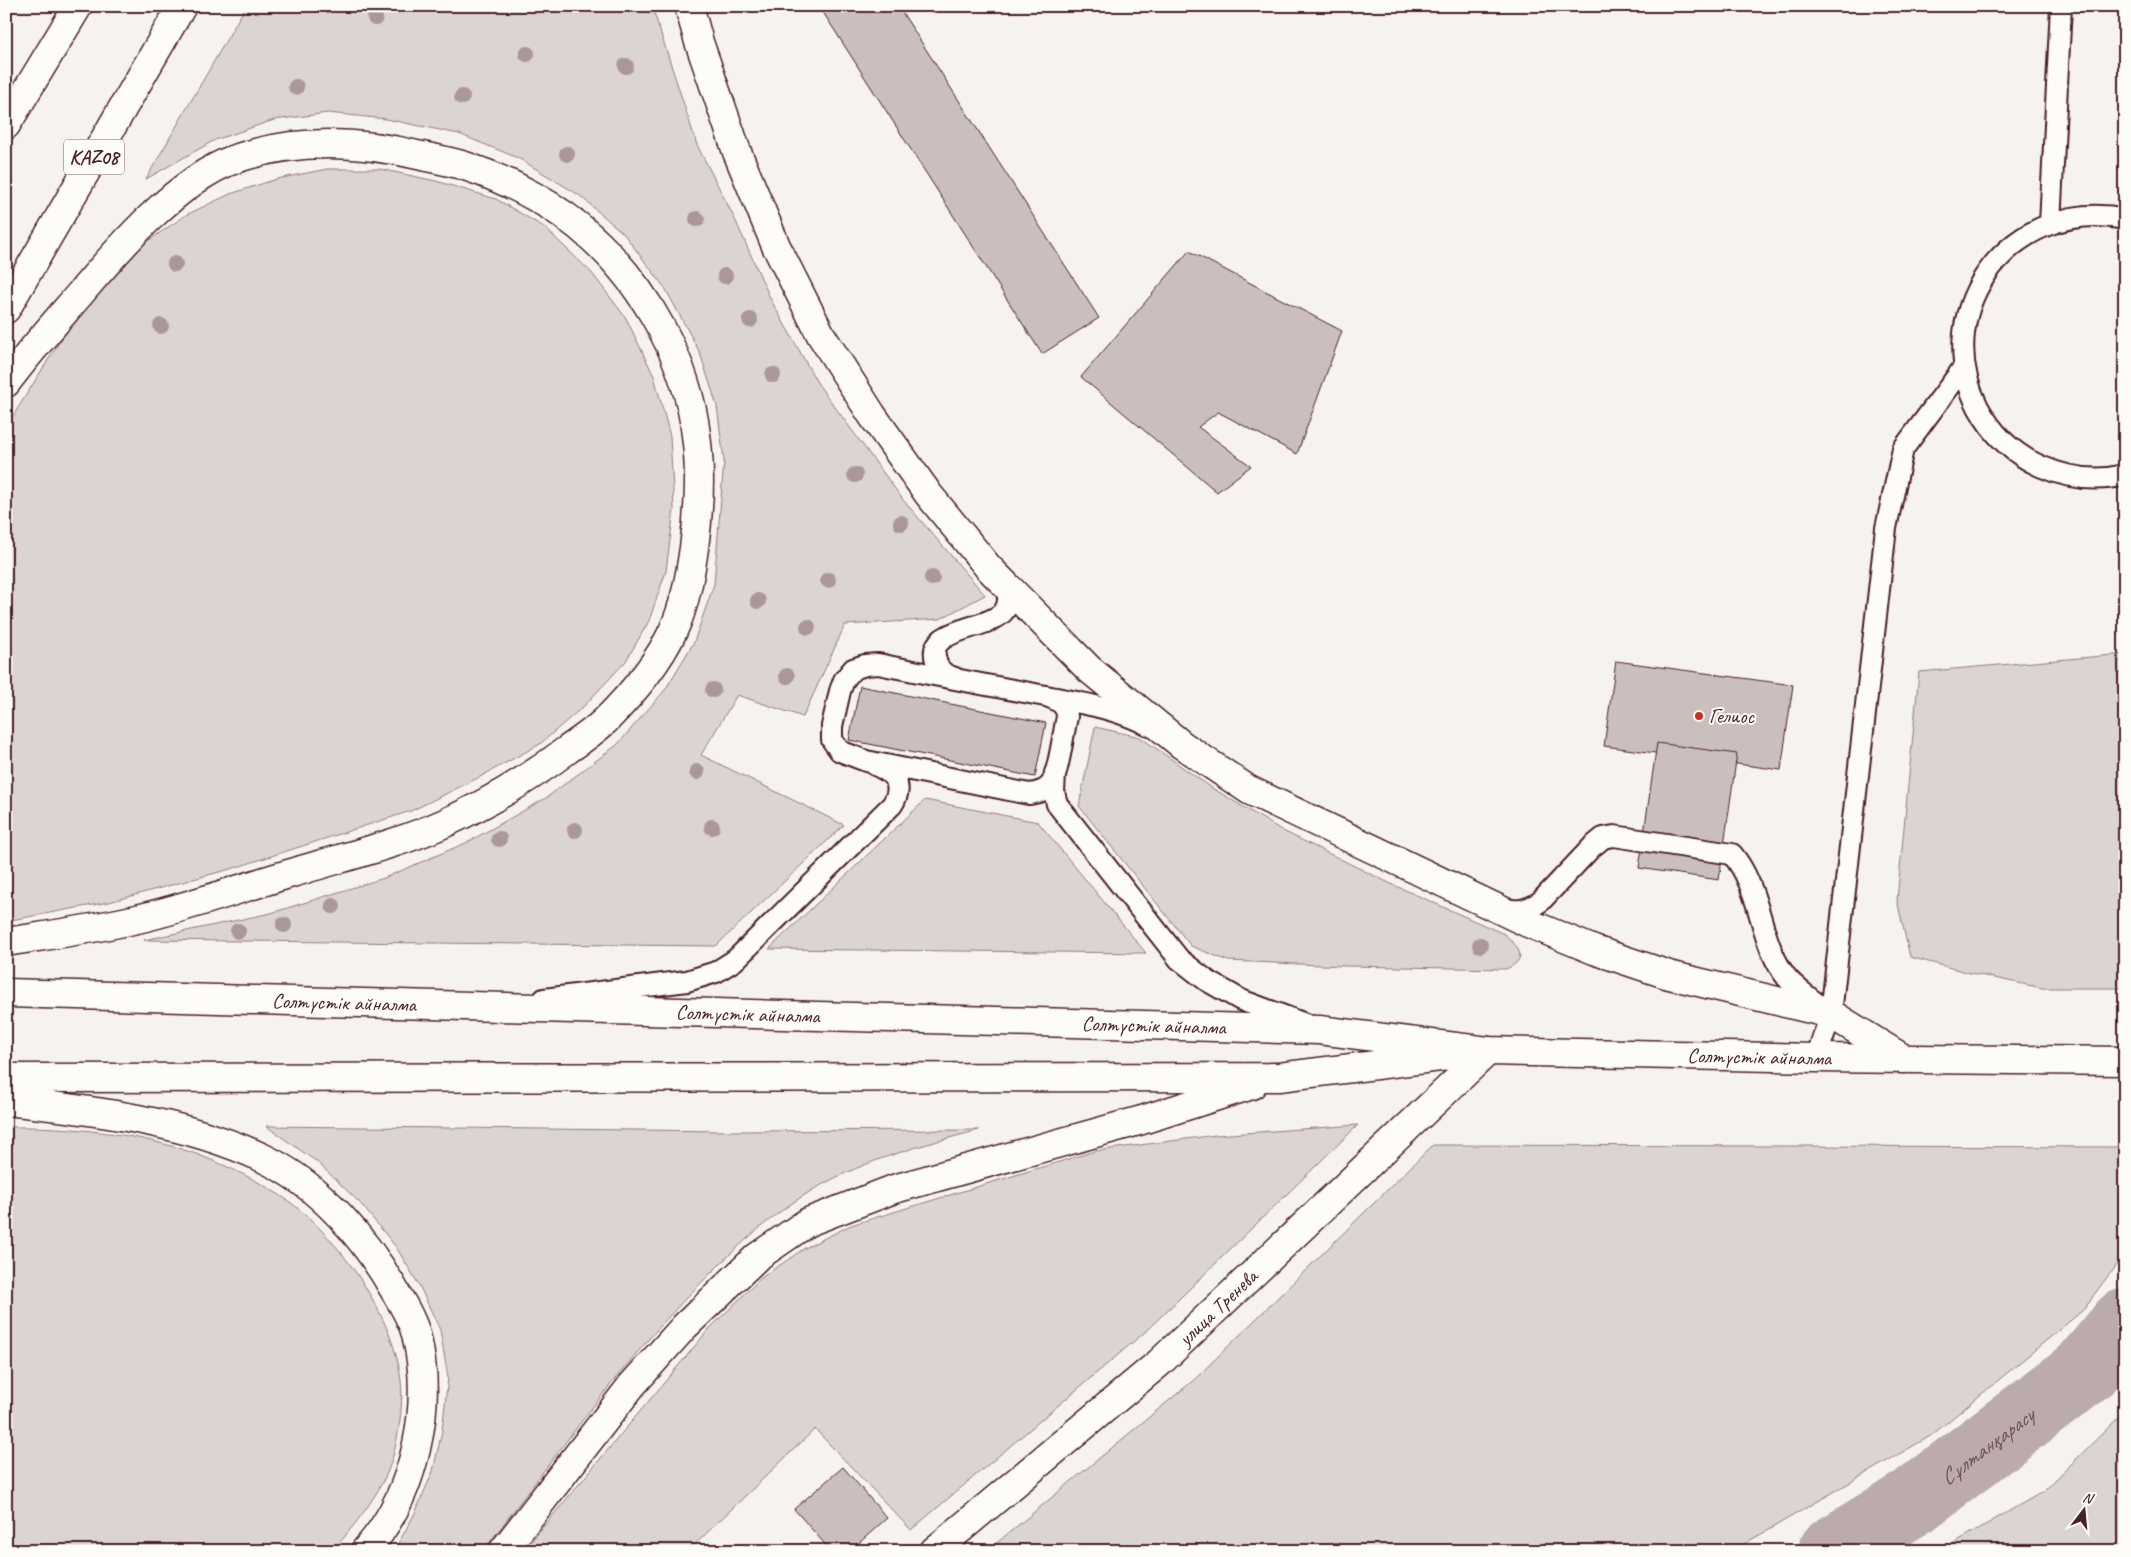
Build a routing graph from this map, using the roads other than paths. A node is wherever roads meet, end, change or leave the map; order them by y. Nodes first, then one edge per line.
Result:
1 (78, 6) edge
2 (182, 6) edge
3 (689, 6) edge
4 (2061, 6) edge
5 (6, 125) edge
6 (2125, 220) edge
7 (2050, 224) junction
8 (6, 309) edge
9 (1964, 367) junction
10 (6, 383) edge
11 (2125, 475) edge
12 (1002, 581) junction
13 (962, 680) junction
14 (1049, 697) junction
15 (1182, 745) junction
16 (866, 761) junction
17 (1055, 772) junction
18 (1492, 906) junction
19 (6, 942) edge
20 (6, 994) edge
21 (478, 1006) junction
22 (1831, 1014) junction
23 (1319, 1030) junction
24 (1488, 1050) junction
25 (1816, 1058) junction
26 (1906, 1059) junction
27 (2125, 1061) edge
28 (1279, 1077) junction
29 (6, 1078) edge
30 (6, 1101) edge
31 (365, 1551) edge
32 (503, 1551) edge
33 (934, 1551) edge

1 - 5 main road
2 - 8 main road, KAZ08
3 - 12 main road
4 - 7 lane
6 - 7 lane
7 - 9 lane
9 - 11 lane
9 - 22 lane
10 - 19 main road
12 - 13 lane
12 - 15 main road
13 - 14 lane
13 - 16 lane
14 - 15 lane
14 - 17 lane
15 - 18 main road
16 - 17 lane
16 - 21 lane
17 - 23 lane
18 - 22 main road
18 - 22 lane
20 - 21 main road, Солтүстік айналма
21 - 23 main road, Солтүстік айналма
22 - 25 lane
22 - 26 main road
23 - 24 main road, Солтүстік айналма
24 - 25 main road, Солтүстік айналма
24 - 28 main road, Солтүстік айналма
24 - 33 main road, улица Тренева
25 - 26 main road, Солтүстік айналма
26 - 27 main road, Солтүстік айналма
28 - 29 main road, Солтүстік айналма
28 - 32 main road
30 - 31 main road

